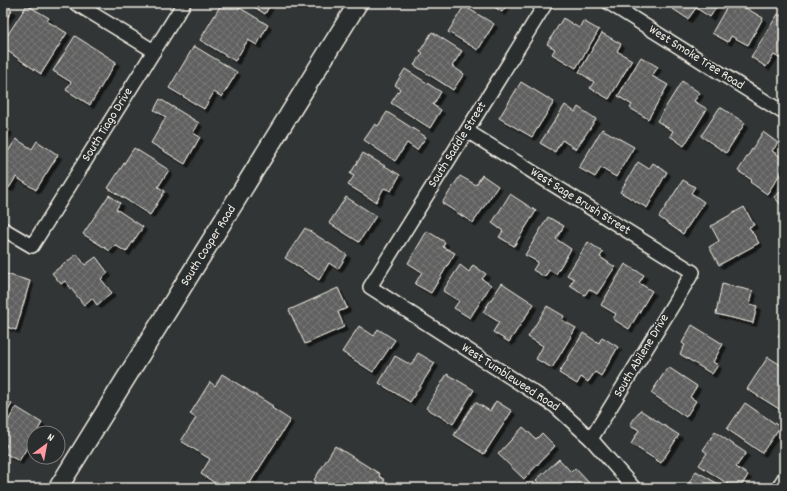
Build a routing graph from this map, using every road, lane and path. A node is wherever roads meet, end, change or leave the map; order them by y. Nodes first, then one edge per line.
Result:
1 (75, 3) edge
2 (184, 3) edge
3 (358, 3) edge
4 (546, 3) edge
5 (609, 3) edge
6 (154, 51) junction
7 (784, 113) edge
8 (467, 131) junction
9 (3, 229) edge
10 (693, 272) joint
11 (370, 287) joint
12 (591, 439) junction
13 (784, 478) edge
14 (58, 488) edge
15 (634, 488) edge
16 (778, 488) edge

1 - 6 street
2 - 6 street, South Tiago Drive
3 - 14 main road, South Cooper Road
4 - 8 street, South Saddle Street
5 - 7 street, West Smoke Tree Road
6 - 9 street, South Tiago Drive
8 - 10 street, West Sage Brush Street
8 - 11 street, South Saddle Street
10 - 12 street, South Abilene Drive
11 - 12 street, West Tumbleweed Road
12 - 15 street, West Tumbleweed Road
13 - 16 street

